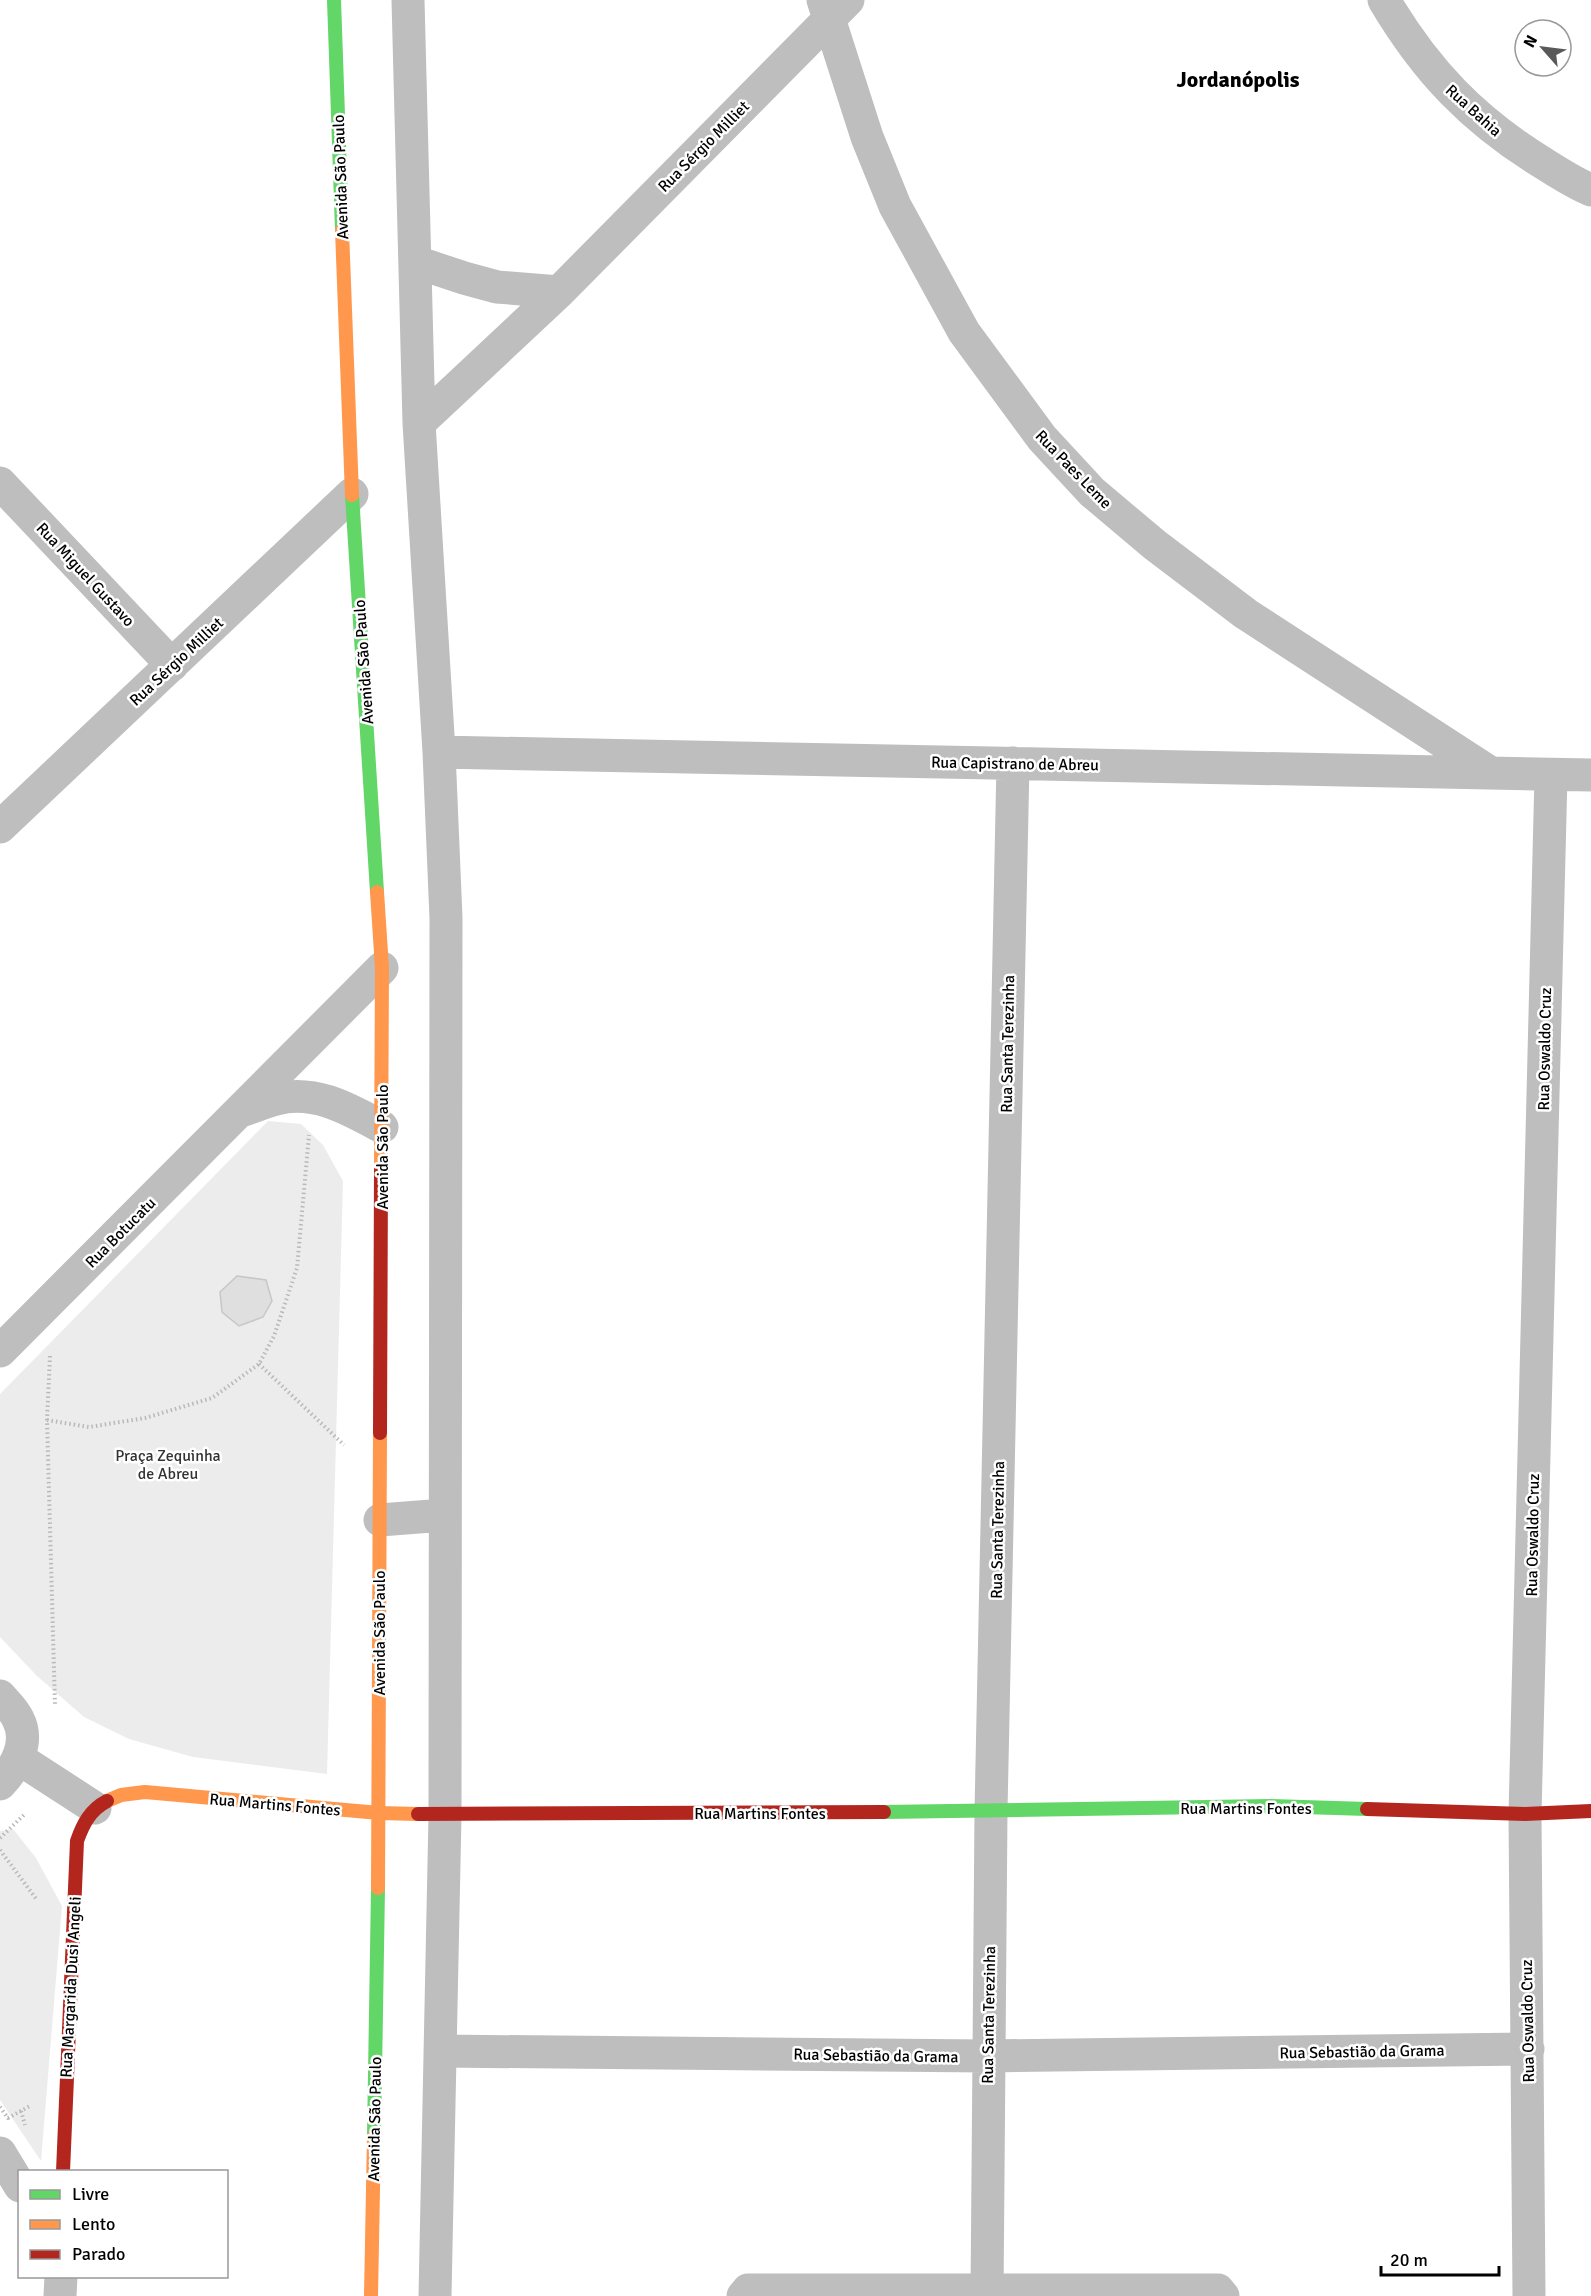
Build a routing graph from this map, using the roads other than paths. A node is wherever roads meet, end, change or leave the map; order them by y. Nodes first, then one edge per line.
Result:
1 (334, 0) edge
2 (408, 0) edge
3 (1384, 0) edge
4 (833, 6) edge
5 (1591, 190) edge
6 (416, 262) junction
7 (559, 292) junction
8 (419, 423) junction
9 (0, 483) edge
10 (352, 494) junction
11 (172, 665) junction
12 (439, 752) junction
13 (1013, 763) junction
14 (1491, 773) junction
15 (1551, 775) junction
16 (1591, 775) edge
17 (0, 827) edge
18 (382, 968) junction
19 (240, 1111) junction
20 (382, 1126) junction
21 (0, 1351) edge
22 (444, 1515) junction
23 (380, 1520) junction
24 (0, 1696) edge
25 (9, 1771) edge
26 (95, 1808) junction
27 (991, 1811) junction
28 (1591, 1811) edge
29 (379, 1813) junction
30 (1525, 1814) junction
31 (445, 1815) junction
32 (1528, 2049) junction
33 (440, 2051) junction
34 (987, 2056) junction
35 (63, 2170) edge
36 (61, 2278) edge
37 (987, 2293) edge
38 (60, 2296) edge
39 (371, 2296) edge
40 (435, 2296) edge
41 (743, 2296) edge
42 (1223, 2296) edge
43 (1529, 2296) edge

1 - 10 street, Avenida São Paulo
2 - 6 street
3 - 5 street, Rua Bahia
4 - 7 street, Rua Sérgio Milliet
4 - 14 street, Rua Paes Leme
6 - 7 street
6 - 8 street
7 - 8 street, Rua Sérgio Milliet
8 - 12 street
9 - 11 street, Rua Miguel Gustavo
10 - 11 street, Rua Sérgio Milliet
10 - 18 street, Avenida São Paulo
11 - 17 street, Rua Sérgio Milliet
12 - 13 street, Rua Capistrano de Abreu
12 - 22 street
13 - 14 street, Rua Capistrano de Abreu
13 - 27 street, Rua Santa Terezinha
14 - 15 street, Rua Capistrano de Abreu
15 - 16 street, Rua Capistrano de Abreu
15 - 30 street, Rua Oswaldo Cruz
18 - 19 street, Rua Botucatu
18 - 20 street, Avenida São Paulo
19 - 20 street, Rua Botucatu
19 - 21 street, Rua Botucatu
20 - 23 street, Avenida São Paulo
22 - 23 street
22 - 31 street
23 - 29 street, Avenida São Paulo
24 - 25 street
25 - 26 street
26 - 29 street, Rua Martins Fontes
26 - 35 street, Rua Margarida Dusi Angeli
27 - 30 street, Rua Martins Fontes
27 - 31 street, Rua Martins Fontes
27 - 34 street, Rua Santa Terezinha
28 - 30 street, Rua Martins Fontes
29 - 31 street, Rua Martins Fontes
29 - 39 street, Avenida São Paulo
30 - 32 street, Rua Oswaldo Cruz
31 - 33 street
32 - 34 street, Rua Sebastião da Grama
32 - 43 street, Rua Oswaldo Cruz
33 - 34 street, Rua Sebastião da Grama
33 - 40 street
34 - 37 street, Rua Santa Terezinha
36 - 38 street
37 - 41 street
37 - 42 street

